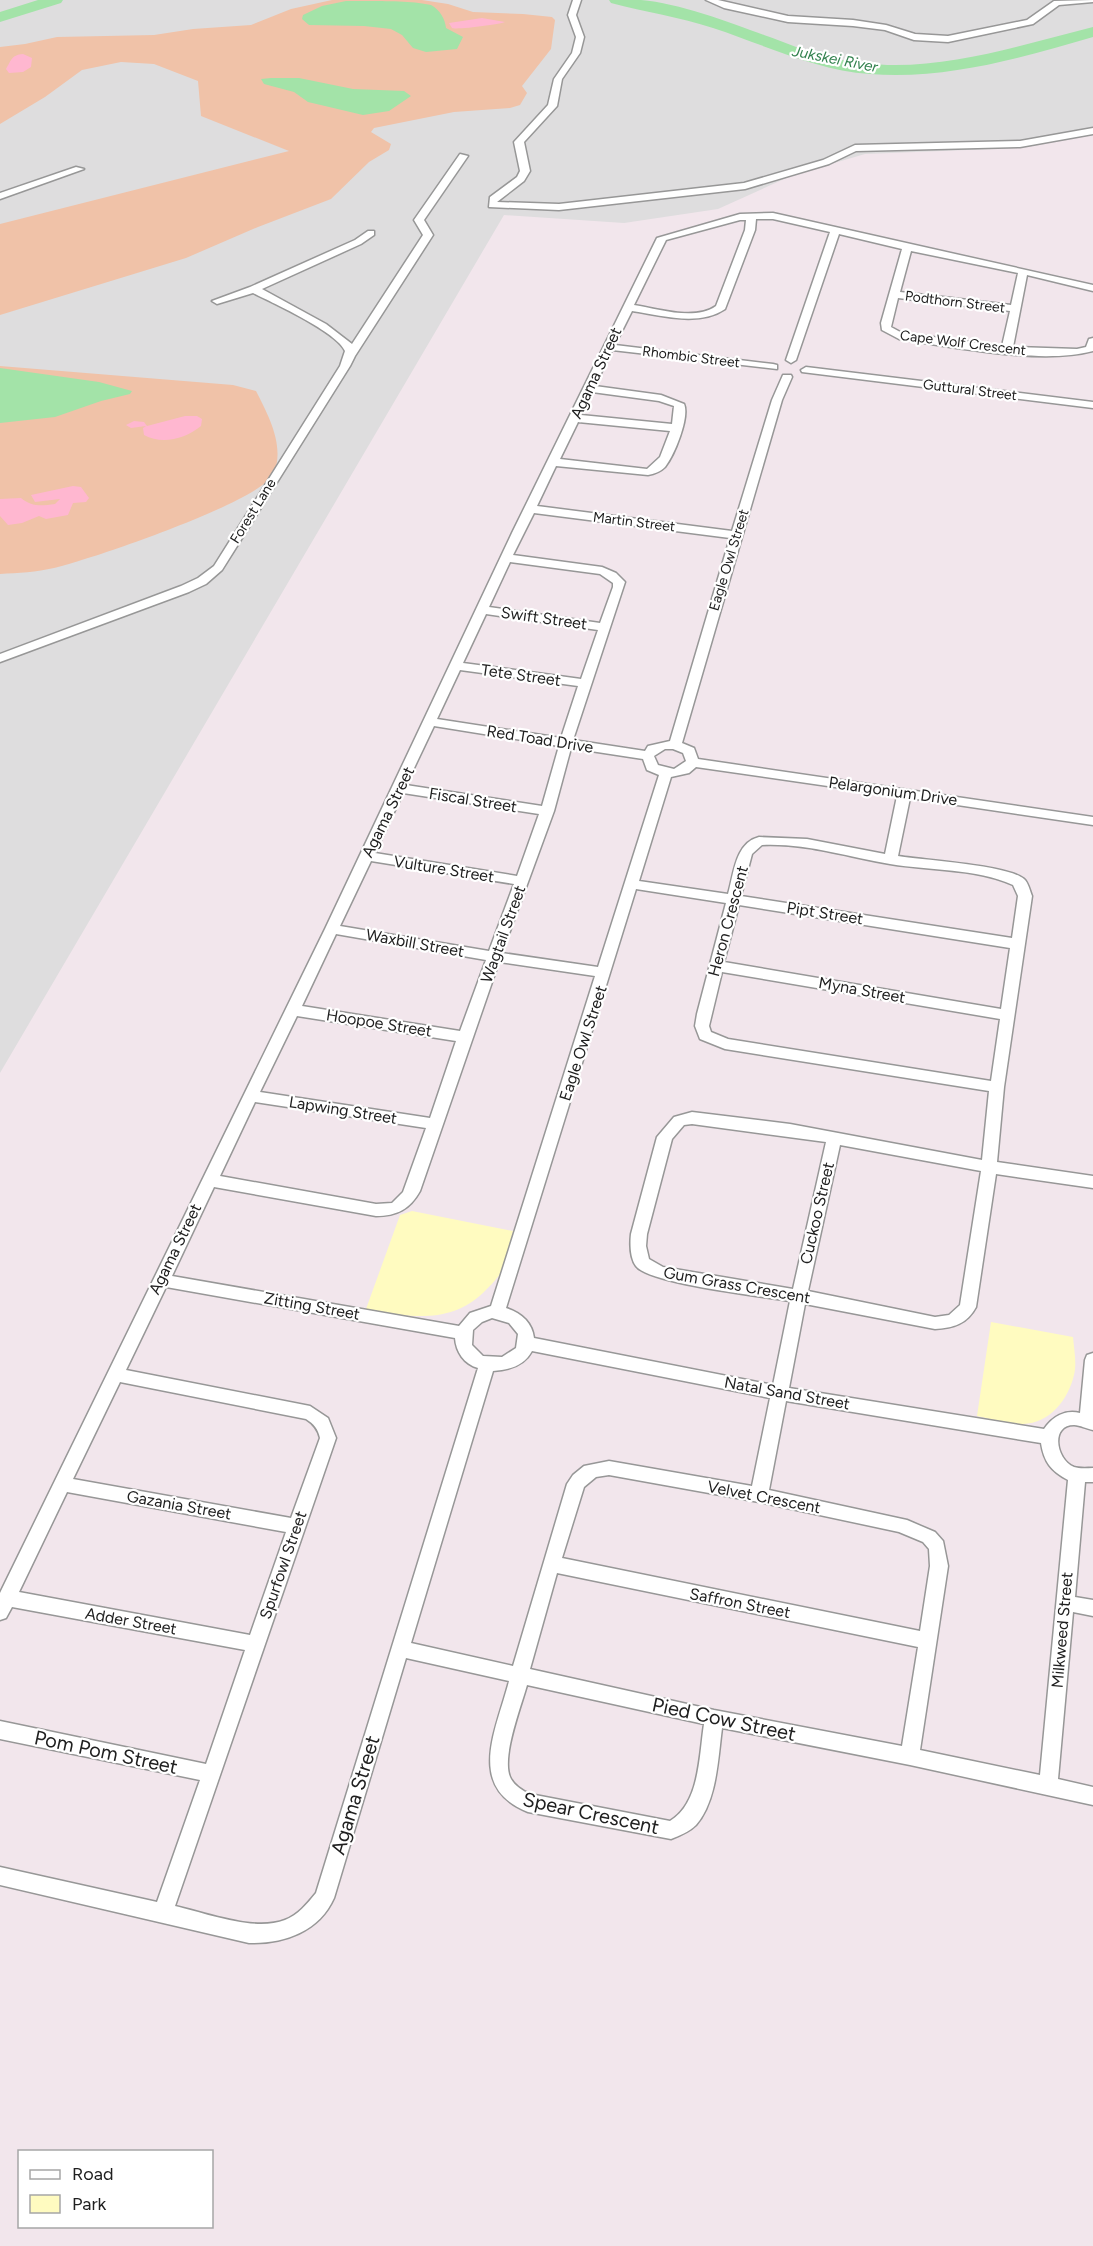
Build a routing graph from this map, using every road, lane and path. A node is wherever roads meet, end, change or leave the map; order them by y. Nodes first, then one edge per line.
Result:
1 (577, 0) edge
2 (710, 0) edge
3 (1091, 0) edge
4 (1093, 131) edge
5 (462, 156) dead end
6 (80, 169) dead end
7 (0, 196) edge
8 (751, 216) junction
9 (835, 231) junction
10 (371, 233) dead end
11 (907, 247) junction
12 (1023, 272) junction
13 (1093, 288) edge
14 (254, 289) junction
15 (894, 294) junction
16 (217, 301) dead end
17 (628, 307) junction
18 (1016, 309) junction
19 (1093, 341) edge
20 (610, 347) junction
21 (1007, 349) junction
22 (349, 356) junction
23 (791, 360) junction
24 (772, 367) junction
25 (806, 370) junction
26 (787, 377) junction
27 (588, 388) junction
28 (1093, 405) edge
29 (574, 418) junction
30 (675, 428) junction
31 (554, 462) junction
32 (531, 509) junction
33 (736, 536) junction
34 (507, 558) junction
35 (483, 610) junction
36 (604, 627) junction
37 (0, 658) edge
38 (457, 666) junction
39 (585, 683) junction
40 (431, 722) junction
41 (567, 742) junction
42 (675, 745) junction
43 (648, 756) junction
44 (693, 762) junction
45 (666, 773) junction
46 (399, 788) junction
47 (904, 794) junction
48 (547, 811) junction
49 (1093, 821) edge
50 (367, 856) junction
51 (891, 860) junction
52 (521, 881) junction
53 (632, 884) junction
54 (734, 899) junction
55 (332, 929) junction
56 (1018, 944) junction
57 (495, 957) junction
58 (717, 966) junction
59 (605, 973) junction
60 (292, 1010) junction
61 (1007, 1015) junction
62 (465, 1037) junction
63 (997, 1087) junction
64 (251, 1096) junction
65 (435, 1124) junction
66 (834, 1139) junction
67 (989, 1167) junction
68 (208, 1180) junction
69 (1093, 1182) edge
70 (161, 1280) junction
71 (799, 1296) junction
72 (496, 1312) junction
73 (462, 1333) junction
74 (526, 1343) junction
75 (1093, 1360) edge
76 (487, 1364) junction
77 (114, 1374) junction
78 (779, 1393) junction
79 (1090, 1422) edge
80 (1048, 1437) junction
81 (1085, 1475) edge
82 (62, 1484) junction
83 (759, 1495) junction
84 (296, 1526) junction
85 (551, 1564) junction
86 (1065, 1603) junction
87 (3, 1605) edge
88 (1093, 1608) edge
89 (929, 1641) junction
90 (256, 1644) junction
91 (400, 1649) junction
92 (520, 1675) junction
93 (714, 1718) junction
94 (0, 1730) edge
95 (910, 1756) junction
96 (213, 1774) junction
97 (1048, 1786) junction
98 (1093, 1796) edge
99 (0, 1876) edge
100 (163, 1913) junction

1 - 4 street
2 - 3 street
5 - 22 street, Forest Lane
6 - 7 street
8 - 9 street, Agama Street
8 - 17 street, Agama Street
8 - 17 street
9 - 11 street, Agama Street
9 - 23 street
10 - 14 street
11 - 12 street
11 - 15 street, Cape Wolf Crescent
12 - 13 street
12 - 18 street
14 - 16 street
14 - 22 street
15 - 18 street, Podthorn Street
15 - 21 street, Cape Wolf Crescent
17 - 20 street, Agama Street
18 - 21 street
19 - 21 street, Cape Wolf Crescent
20 - 24 street, Rhombic Street
20 - 27 street, Agama Street
22 - 37 street, Forest Lane
23 - 24 street
23 - 25 street
24 - 26 street
25 - 26 street
25 - 28 street, Guttural Street
26 - 33 street, Eagle Owl Street
27 - 29 street, Agama Street
27 - 30 street
29 - 30 street
29 - 31 street, Agama Street
30 - 31 street
31 - 32 street, Agama Street
32 - 33 street, Martin Street
32 - 34 street, Agama Street
33 - 42 street, Eagle Owl Street
34 - 35 street, Agama Street
34 - 36 street, Wagtail Street
35 - 36 street, Swift Street
35 - 38 street, Agama Street
36 - 39 street, Wagtail Street
38 - 39 street, Tete Street
38 - 40 street, Agama Street
39 - 41 street, Wagtail Street
40 - 41 street, Red Toad Drive
40 - 46 street, Agama Street
41 - 43 street, Red Toad Drive
41 - 48 street, Wagtail Street
42 - 43 street
42 - 44 street
43 - 45 street
44 - 45 street
44 - 47 street, Pelargonium Drive
45 - 53 street, Eagle Owl Street
46 - 48 street, Fiscal Street
46 - 50 street, Agama Street
47 - 49 street, Pelargonium Drive
47 - 51 street
48 - 52 street, Wagtail Street
50 - 52 street, Vulture Street
50 - 55 street, Agama Street
51 - 54 street, Heron Crescent
51 - 56 street, Heron Crescent
52 - 57 street, Wagtail Street
53 - 54 street, Pipt Street
53 - 59 street, Eagle Owl Street
54 - 56 street, Pipt Street
54 - 58 street, Heron Crescent
55 - 57 street, Waxbill Street
55 - 60 street, Agama Street
56 - 61 street, Heron Crescent
57 - 59 street, Waxbill Street
57 - 62 street, Wagtail Street
58 - 61 street, Myna Street
58 - 63 street, Heron Crescent
59 - 72 street, Eagle Owl Street
60 - 62 street, Hoopoe Street
60 - 64 street, Agama Street
61 - 63 street, Heron Crescent
62 - 65 street, Wagtail Street
63 - 67 street, Heron Crescent
64 - 65 street, Lapwing Street
64 - 68 street, Agama Street
65 - 68 street, Wagtail Street
66 - 67 street, Gum Grass Crescent
66 - 71 street, Cuckoo Street
66 - 71 street, Gum Grass Crescent
67 - 69 street, Gum Grass Crescent
67 - 71 street, Gum Grass Crescent
68 - 70 street, Agama Street
70 - 73 street, Zitting Street
70 - 77 street, Agama Street
71 - 78 street, Cuckoo Street
72 - 73 street
72 - 74 street
73 - 76 street
74 - 76 street
74 - 78 street, Natal Sand Street
75 - 79 street
76 - 91 street, Agama Street
77 - 82 street, Agama Street
77 - 84 street, Spurfowl Street
78 - 80 street, Natal Sand Street
78 - 83 street, Cuckoo Street
79 - 80 street
80 - 81 street
81 - 86 street, Milkweed Street
82 - 84 street, Gazania Street
82 - 87 street, Agama Street
83 - 85 street, Velvet Crescent
83 - 89 street, Velvet Crescent
84 - 90 street, Spurfowl Street
85 - 89 street, Saffron Street
85 - 92 street, Velvet Crescent
86 - 88 street
86 - 97 street, Milkweed Street
87 - 90 street, Adder Street
89 - 95 street, Velvet Crescent
90 - 96 street, Spurfowl Street
91 - 92 street, Pied Cow Street
91 - 100 street, Agama Street
92 - 93 street, Pied Cow Street
92 - 93 street, Spear Crescent
93 - 95 street, Pied Cow Street
94 - 96 street, Pom Pom Street
95 - 97 street, Pied Cow Street
96 - 100 street, Spurfowl Street
97 - 98 street, Pied Cow Street
99 - 100 street, Agama Street

